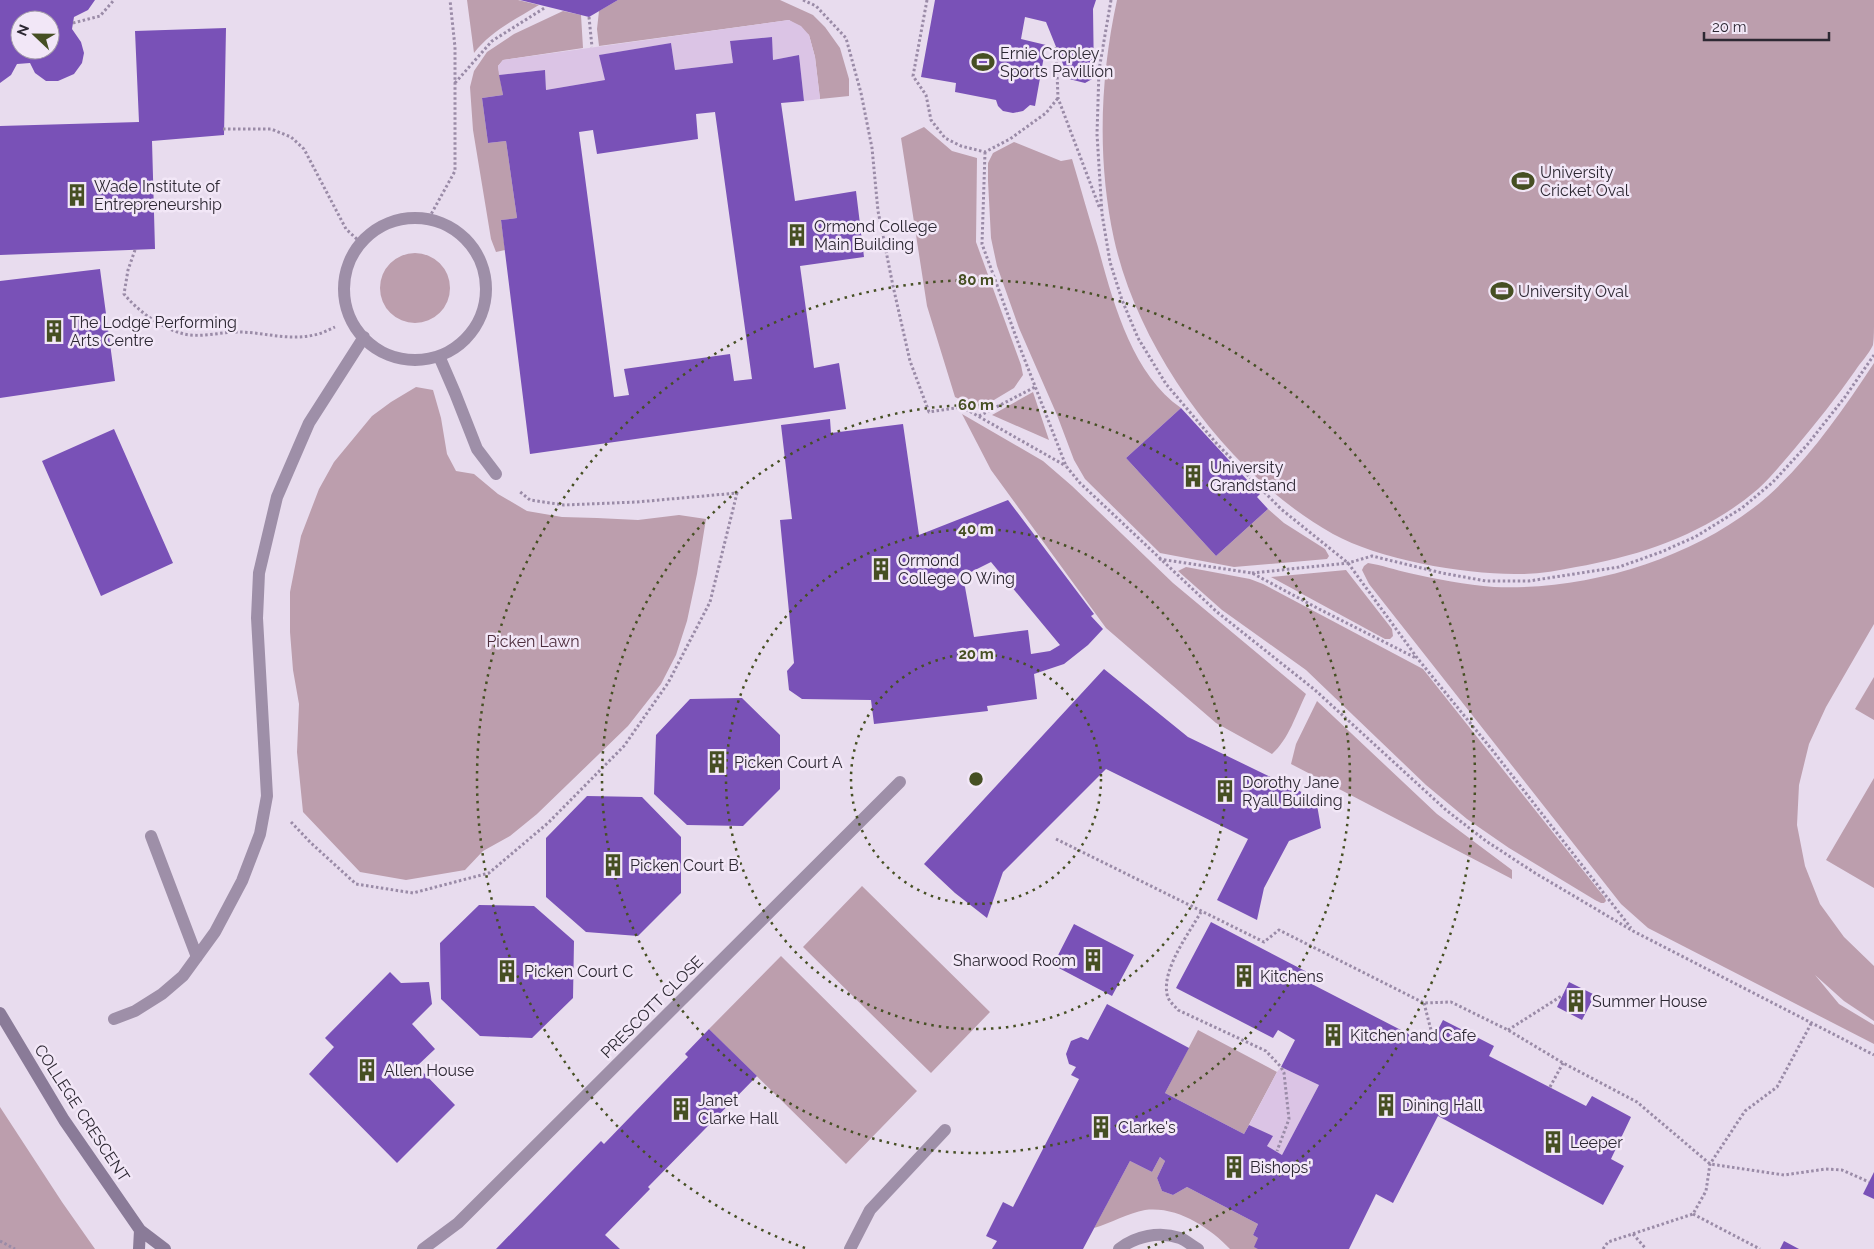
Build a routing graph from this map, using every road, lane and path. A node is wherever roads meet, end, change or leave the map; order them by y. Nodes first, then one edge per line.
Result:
1 (114, 0) edge
2 (450, 0) edge
3 (803, 0) edge
4 (927, 0) edge
5 (1111, 0) edge
6 (546, 7) dead end
7 (589, 17) dead end
8 (73, 23) dead end
9 (1056, 46) dead end
10 (592, 48) dead end
11 (455, 83) junction
12 (1058, 98) junction
13 (223, 129) dead end
14 (985, 152) junction
15 (1103, 216) junction
16 (430, 218) junction
17 (361, 243) junction
18 (135, 250) dead end
19 (352, 321) junction
20 (364, 336) junction
21 (1874, 355) edge
22 (439, 356) junction
23 (1035, 387) junction
24 (978, 416) junction
25 (1066, 466) junction
26 (496, 474) joint
27 (1159, 559) junction
28 (1348, 563) junction
29 (1252, 573) junction
30 (1418, 659) junction
31 (900, 782) dead end
32 (267, 796) junction
33 (151, 836) dead end
34 (1056, 838) dead end
35 (1200, 912) junction
36 (1633, 930) junction
37 (197, 957) junction
38 (1563, 995) dead end
39 (1424, 1003) junction
40 (0, 1013) edge
41 (114, 1019) dead end
42 (1812, 1022) junction
43 (1508, 1030) junction
44 (1433, 1038) dead end
45 (1874, 1055) edge
46 (1563, 1063) junction
47 (1550, 1087) dead end
48 (945, 1130) dead end
49 (1277, 1150) dead end
50 (1710, 1164) junction
51 (1869, 1182) dead end
52 (1693, 1214) junction
53 (140, 1230) junction
54 (1633, 1234) junction
55 (0, 1241) edge
56 (15, 1249) edge
57 (139, 1249) edge
58 (165, 1249) edge
59 (423, 1249) edge
60 (850, 1249) edge
61 (1119, 1249) edge
62 (1198, 1249) edge
63 (1603, 1249) edge
64 (1646, 1249) edge
65 (1760, 1249) edge

1 - 8 path
2 - 11 path
3 - 24 path
4 - 14 path
5 - 15 path
6 - 11 path
7 - 10 path
9 - 12 path
11 - 16 path
12 - 14 path
12 - 15 path
13 - 17 path
14 - 23 path
15 - 28 path
16 - 17 lane
16 - 22 lane
17 - 19 lane
18 - 19 path
19 - 20 lane
20 - 22 lane
20 - 32 lane
21 - 28 path
22 - 26 lane
23 - 24 path
23 - 25 path
24 - 25 path
25 - 27 path
26 - 32 path
27 - 29 path
27 - 36 path
28 - 29 path
28 - 30 path
29 - 30 path
30 - 36 path
31 - 59 lane, PRESCOTT CLOSE
32 - 37 lane
33 - 37 lane
34 - 35 path
35 - 39 path
35 - 49 path
36 - 42 path
37 - 41 lane
38 - 43 path
39 - 43 path
39 - 44 path
40 - 53 main road, COLLEGE CRESCENT
42 - 45 path
42 - 50 path
43 - 46 path
46 - 47 path
46 - 50 path
48 - 60 lane
50 - 51 path
50 - 52 path
52 - 54 path
52 - 65 path
53 - 57 main road
53 - 58 main road, COLLEGE CRESCENT
54 - 63 path
54 - 64 path
55 - 56 path
61 - 62 lane

